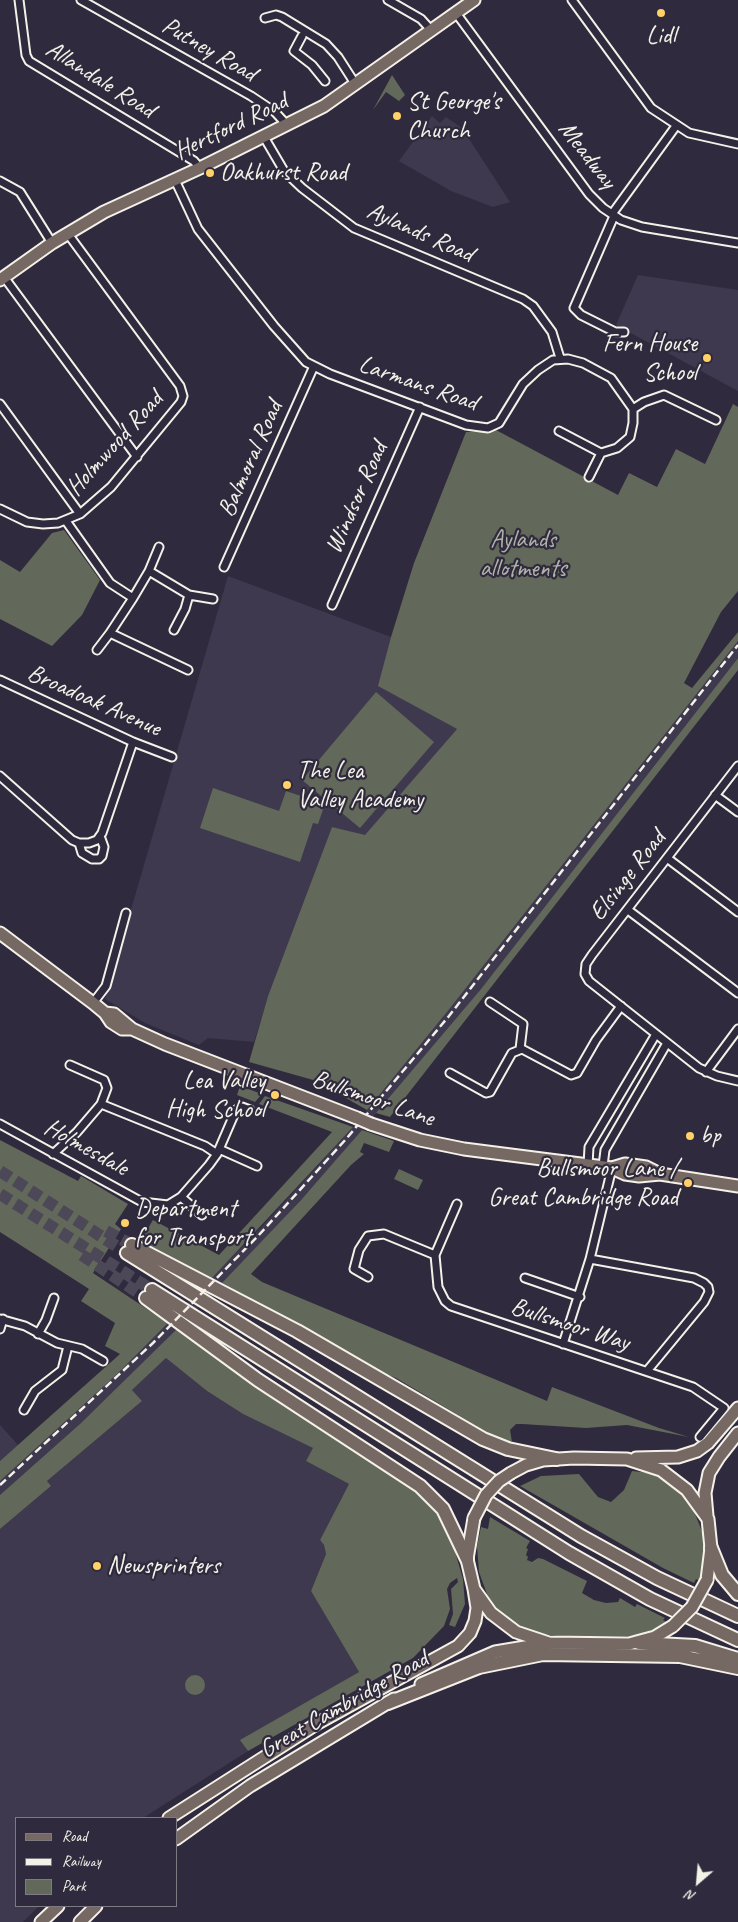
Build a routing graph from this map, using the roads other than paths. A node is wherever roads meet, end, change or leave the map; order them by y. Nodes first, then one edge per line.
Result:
1 (19, 0) edge
2 (81, 0) edge
3 (388, 0) edge
4 (474, 0) edge
5 (572, 0) edge
6 (456, 12) junction
7 (265, 18) dead end
8 (431, 30) junction
9 (302, 36) dead end
10 (325, 81) dead end
11 (356, 85) junction
12 (287, 125) junction
13 (676, 126) junction
14 (264, 137) junction
15 (738, 144) edge
16 (200, 168) junction
17 (175, 180) junction
18 (0, 181) edge
19 (614, 215) junction
20 (68, 234) junction
21 (738, 243) edge
22 (52, 244) junction
23 (2, 279) edge
24 (624, 332) dead end
25 (560, 358) junction
26 (314, 366) junction
27 (0, 404) edge
28 (420, 407) junction
29 (632, 409) junction
30 (716, 420) dead end
31 (559, 431) dead end
32 (601, 453) junction
33 (137, 457) junction
34 (589, 477) dead end
35 (0, 509) edge
36 (80, 514) junction
37 (66, 521) junction
38 (159, 546) dead end
39 (224, 567) dead end
40 (149, 571) junction
41 (189, 595) junction
42 (133, 598) junction
43 (213, 599) dead end
44 (332, 605) dead end
45 (174, 630) dead end
46 (110, 633) junction
47 (97, 650) dead end
48 (188, 670) dead end
49 (0, 680) edge
50 (133, 742) junction
51 (172, 757) dead end
52 (738, 766) edge
53 (0, 776) edge
54 (715, 795) junction
55 (738, 812) edge
56 (100, 836) junction
57 (79, 843) junction
58 (667, 858) junction
59 (628, 910) junction
60 (738, 912) edge
61 (126, 913) dead end
62 (2, 939) edge
63 (738, 993) edge
64 (490, 1002) dead end
65 (94, 1003) junction
66 (621, 1006) junction
67 (738, 1029) edge
68 (656, 1034) junction
69 (667, 1043) junction
70 (520, 1049) junction
71 (70, 1064) dead end
72 (706, 1072) junction
73 (450, 1073) dead end
74 (738, 1081) edge
75 (101, 1104) junction
76 (250, 1110) dead end
77 (0, 1124) edge
78 (218, 1151) junction
79 (53, 1154) junction
80 (588, 1165) junction
81 (257, 1166) dead end
82 (607, 1167) junction
83 (738, 1186) edge
84 (181, 1197) junction
85 (457, 1204) dead end
86 (202, 1215) dead end
87 (435, 1255) junction
88 (590, 1259) junction
89 (368, 1277) dead end
90 (525, 1278) dead end
91 (580, 1297) junction
92 (54, 1298) dead end
93 (1, 1319) edge
94 (0, 1329) edge
95 (38, 1334) junction
96 (563, 1344) junction
97 (68, 1346) junction
98 (103, 1361) dead end
99 (647, 1371) junction
100 (738, 1408) edge
101 (24, 1410) dead end
102 (738, 1433) edge
103 (700, 1437) dead end
104 (556, 1458) junction
105 (627, 1459) junction
106 (708, 1518) junction
107 (712, 1548) junction
108 (467, 1559) junction
109 (474, 1589) junction
110 (738, 1594) edge
111 (738, 1616) edge
112 (738, 1640) edge
113 (549, 1643) junction
114 (639, 1643) junction
115 (738, 1659) edge
116 (738, 1668) edge
117 (388, 1703) junction
118 (170, 1817) edge
119 (178, 1838) edge
120 (57, 1907) edge
121 (95, 1907) edge
122 (41, 1922) edge
123 (80, 1922) edge

1 - 16 street, Allandale Road
2 - 12 street, Putney Road
3 - 8 street
4 - 6 main road, Hertford Road
5 - 13 street
6 - 8 main road, Hertford Road
6 - 19 street, Meadway
7 - 11 street
8 - 11 main road, Hertford Road
9 - 10 street
11 - 12 main road, Hertford Road
12 - 14 main road, Hertford Road
13 - 15 street
13 - 19 street
14 - 16 main road, Hertford Road
14 - 25 street, Aylands Road
16 - 17 main road, Hertford Road
17 - 20 main road, Hertford Road
17 - 26 street, Larmans Road
18 - 22 street
19 - 21 street, Meadway
19 - 24 street
20 - 22 main road, Hertford Road
20 - 33 street, Holmwood Road
22 - 23 main road, Hertford Road
23 - 33 street
25 - 28 street, Larmans Road
25 - 29 street
26 - 28 street, Larmans Road
26 - 39 street, Balmoral Road
27 - 36 street
28 - 44 street, Windsor Road
29 - 30 street
29 - 32 street
31 - 32 street
32 - 34 street
33 - 36 street, Holmwood Road
35 - 37 street, Holmwood Road
36 - 37 street, Holmwood Road
37 - 42 street
38 - 40 street
40 - 41 street
40 - 42 street
41 - 43 street
41 - 45 street
42 - 46 street
46 - 47 street
46 - 48 street
49 - 50 street, Broadoak Avenue
50 - 51 street, Broadoak Avenue
50 - 56 street
52 - 54 street, Elsinge Road
53 - 57 street
54 - 55 street
54 - 58 street, Elsinge Road
56 - 57 street
56 - 57 street
58 - 59 street, Elsinge Road
58 - 60 street
59 - 63 street
59 - 66 street, Elsinge Road
61 - 65 street
62 - 65 main road, Bullsmoor Lane
64 - 70 street
65 - 80 main road, Bullsmoor Lane, bridge
66 - 68 street
66 - 70 street
67 - 72 street
68 - 69 street
68 - 80 street
69 - 72 street
69 - 82 street
70 - 73 street
71 - 75 street
72 - 74 street
75 - 78 street
75 - 79 street
76 - 78 street
77 - 79 street, Holmesdale
78 - 81 street
78 - 84 street
79 - 84 street, Holmesdale
80 - 82 main road, Bullsmoor Lane
82 - 83 main road, Bullsmoor Lane
82 - 88 street
84 - 86 street
85 - 87 street, Bullsmoor Way
87 - 89 street
87 - 96 street, Bullsmoor Way
88 - 91 street
88 - 99 street
90 - 91 street
91 - 96 street
92 - 95 street
93 - 94 street
93 - 95 street
95 - 97 street
96 - 99 street, Bullsmoor Way
97 - 98 street
97 - 101 street
99 - 103 street, Bullsmoor Way
100 - 105 main road
102 - 106 main road
104 - 105 main road
104 - 108 main road, bridge
104 - 111 highway
105 - 106 main road
106 - 107 main road
107 - 110 highway
107 - 114 main road, bridge
108 - 109 main road
108 - 112 highway
109 - 113 main road
109 - 118 main road, Great Cambridge Road
113 - 114 main road
113 - 117 main road, Great Cambridge Road
114 - 115 highway
116 - 117 highway
117 - 119 main road, Great Cambridge Road
120 - 122 main road
121 - 123 main road

